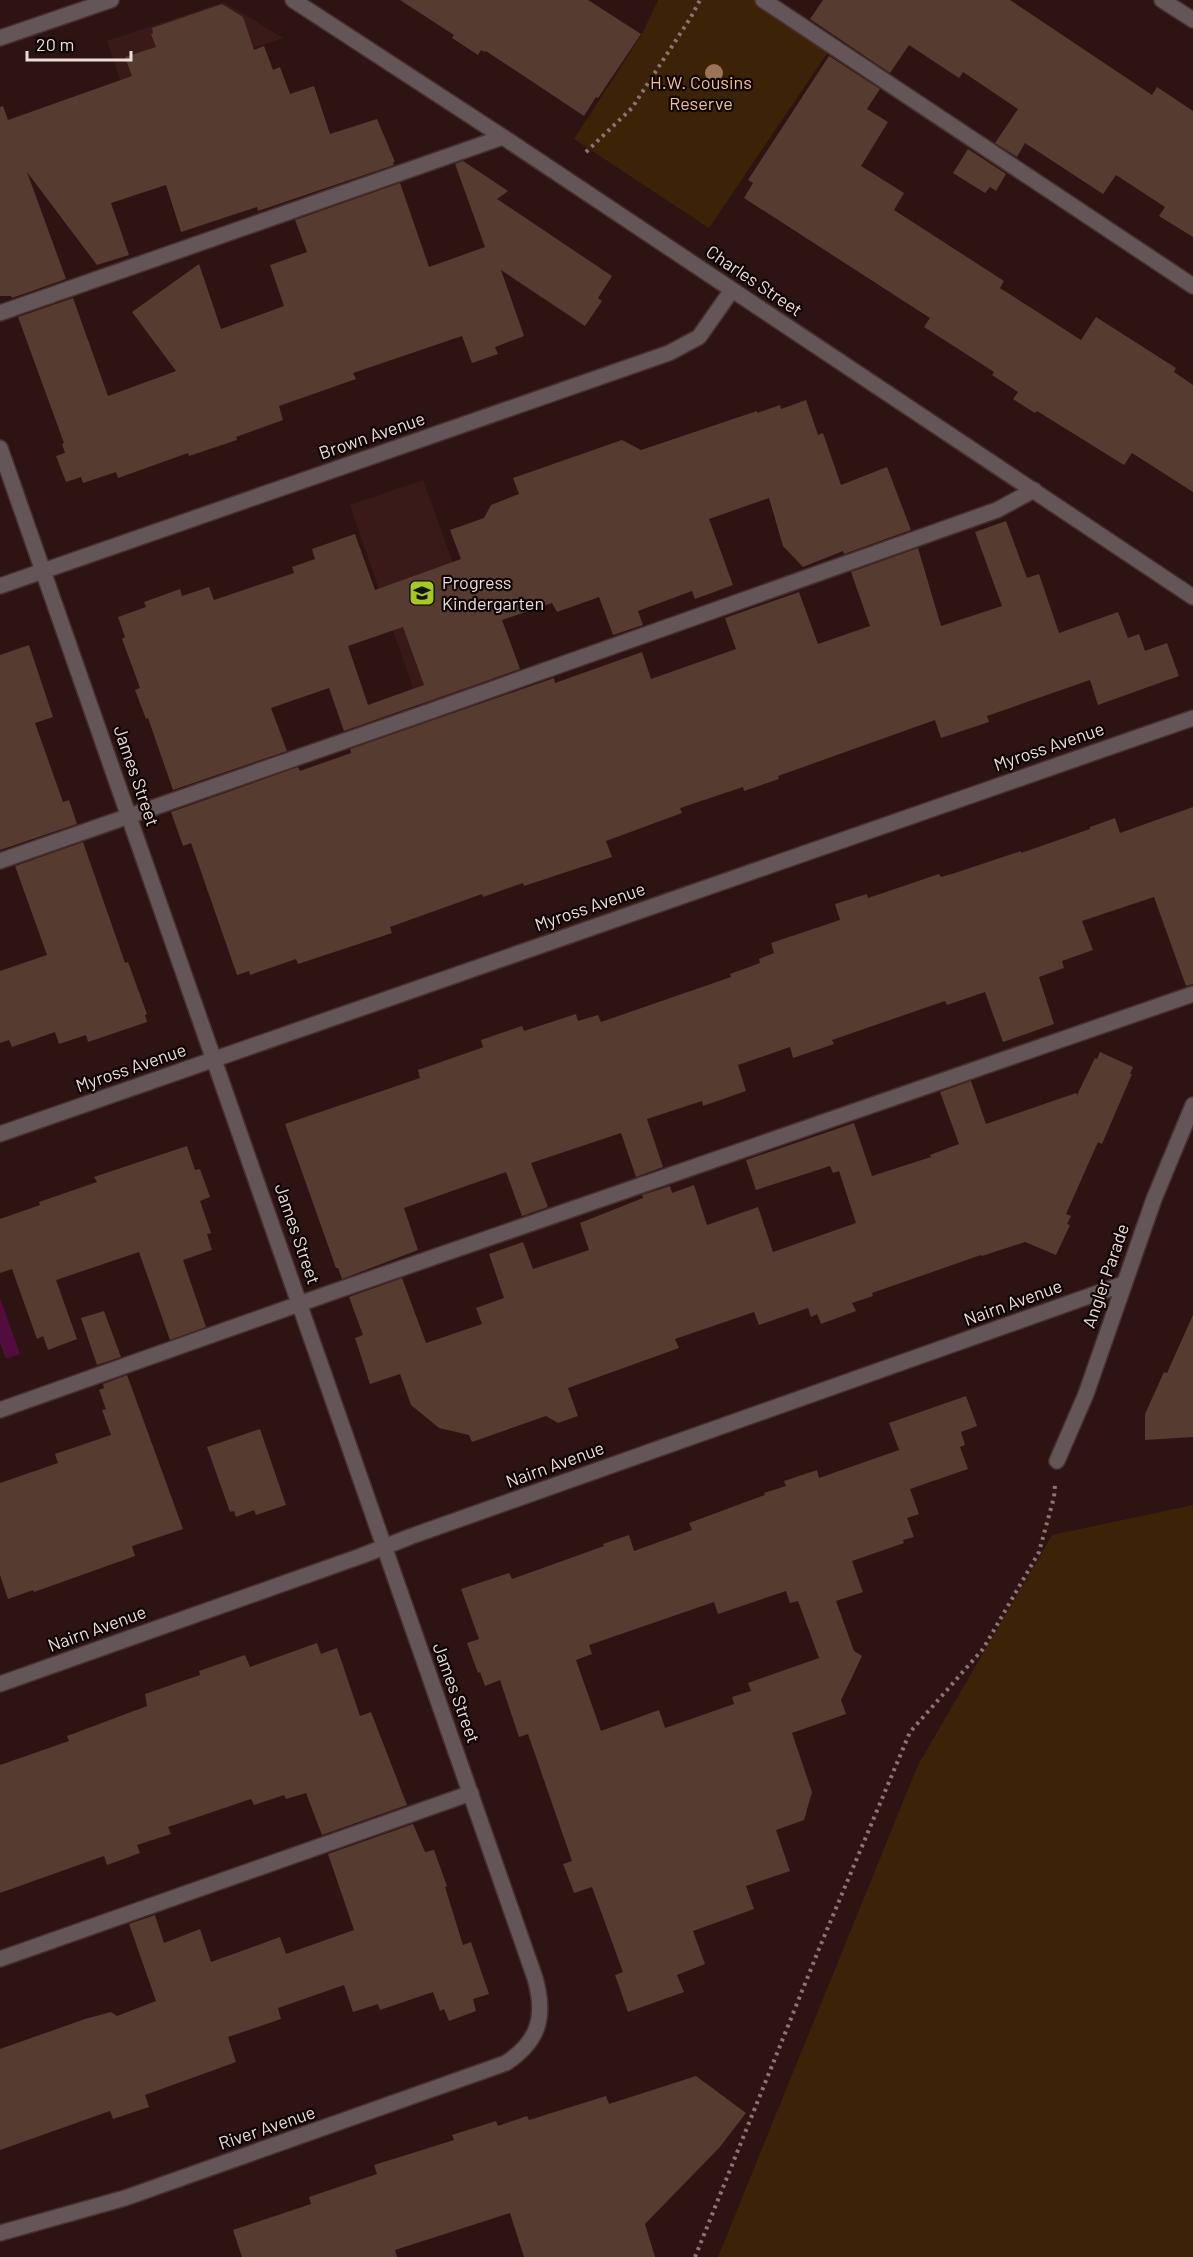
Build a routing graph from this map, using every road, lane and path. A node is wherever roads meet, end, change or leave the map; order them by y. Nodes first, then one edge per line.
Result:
1 (111, 0) edge
2 (292, 0) edge
3 (700, 0) edge
4 (763, 0) edge
5 (1162, 0) edge
6 (1193, 20) edge
7 (0, 38) edge
8 (503, 137) junction
9 (586, 152) dead end
10 (1193, 286) edge
11 (732, 290) junction
12 (0, 313) edge
13 (0, 447) edge
14 (1034, 490) junction
15 (44, 570) junction
16 (0, 586) edge
17 (1193, 597) edge
18 (1193, 718) edge
19 (129, 816) junction
20 (0, 861) edge
21 (1193, 994) edge
22 (214, 1060) junction
23 (1193, 1106) edge
24 (0, 1134) edge
25 (1123, 1284) junction
26 (300, 1305) junction
27 (0, 1410) edge
28 (1057, 1461) joint
29 (383, 1547) junction
30 (0, 1684) edge
31 (471, 1793) junction
32 (0, 1959) edge
33 (534, 2036) joint
34 (0, 2233) edge
35 (695, 2257) edge

1 - 7 street
2 - 8 street, Charles Street
3 - 9 path
4 - 10 street
5 - 6 street
8 - 11 street, Charles Street
8 - 12 street
11 - 14 street, Charles Street
11 - 15 street, Brown Avenue
13 - 15 street, James Street
14 - 17 street, Charles Street
14 - 19 street
15 - 16 street, Brown Avenue
15 - 19 street, James Street
18 - 22 street, Myross Avenue
19 - 20 street
19 - 22 street, James Street
21 - 26 street
22 - 24 street, Myross Avenue
22 - 26 street, James Street
23 - 25 street, Angler Parade
25 - 28 street, Angler Parade
25 - 29 street, Nairn Avenue
26 - 27 street
26 - 29 street, James Street
28 - 35 path
29 - 30 street, Nairn Avenue
29 - 31 street, James Street
31 - 32 street
31 - 33 street, James Street
33 - 34 street, River Avenue

